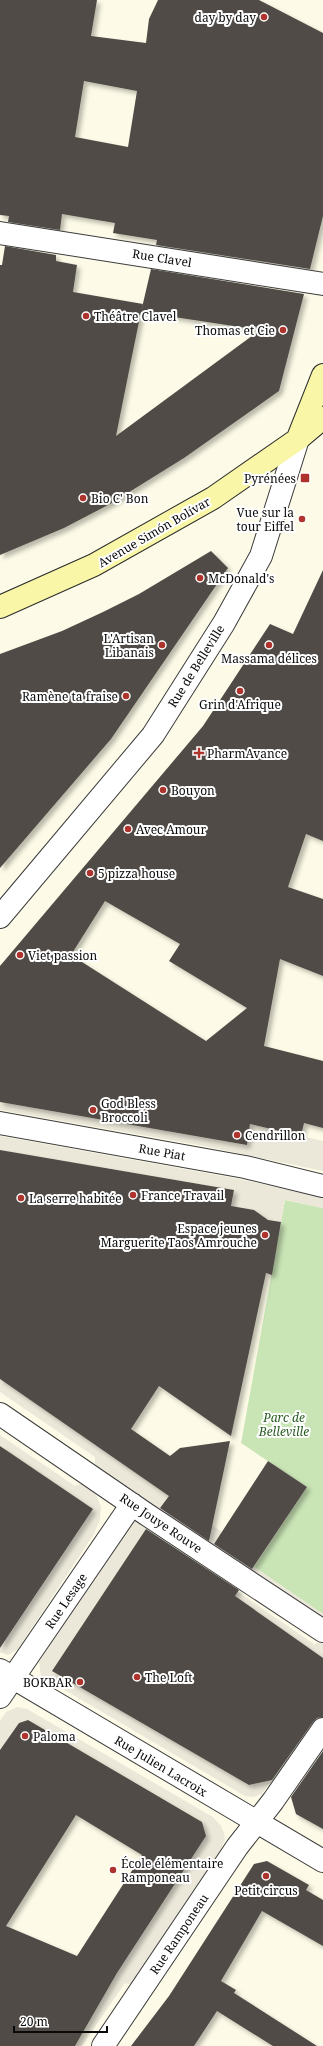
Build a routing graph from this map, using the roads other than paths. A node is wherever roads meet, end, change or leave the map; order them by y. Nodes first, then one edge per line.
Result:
1 (0, 233) edge
2 (323, 284) edge
3 (323, 375) edge
4 (323, 418) edge
5 (298, 439) junction
6 (0, 607) edge
7 (0, 917) edge
8 (0, 1123) edge
9 (323, 1186) edge
10 (0, 1414) edge
11 (132, 1504) junction
12 (323, 1631) edge
13 (6, 1674) edge
14 (0, 1697) edge
15 (323, 1729) edge
16 (255, 1822) junction
17 (323, 1861) edge
18 (104, 2046) edge

1 - 2 street, Rue Clavel
3 - 5 main road, Rue de Belleville
4 - 5 main road, Avenue Simón Bolívar
5 - 6 main road, Avenue Simón Bolívar
5 - 7 street, Rue de Belleville
8 - 9 street, Rue Piat
10 - 11 street, Rue Jouye Rouve
11 - 12 street, Rue Jouye Rouve
11 - 13 street, Rue Lesage
13 - 14 street, Rue Lesage
13 - 16 street, Rue Julien Lacroix
15 - 16 street
16 - 17 street, Rue Julien Lacroix
16 - 18 street, Rue Ramponeau

